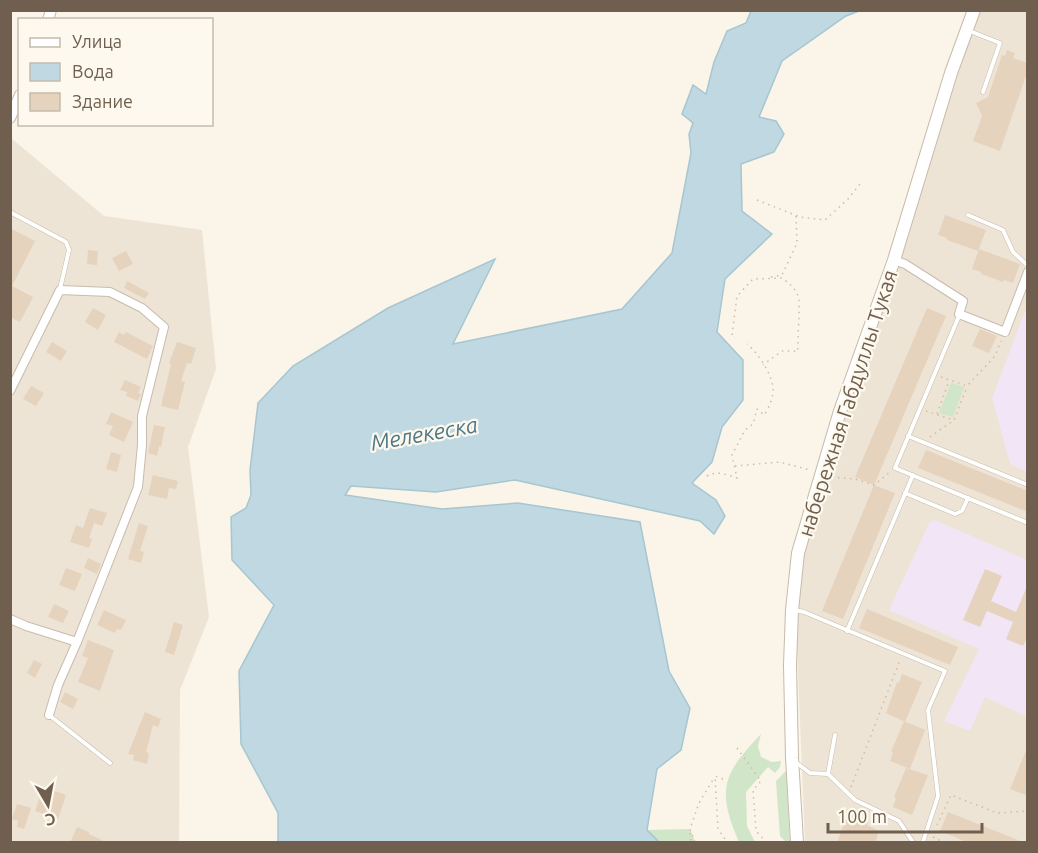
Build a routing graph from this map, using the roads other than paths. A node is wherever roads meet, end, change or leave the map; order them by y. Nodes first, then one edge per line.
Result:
1 (974, 10) edge
2 (967, 30) junction
3 (983, 92) dead end
4 (18, 100) edge
5 (10, 118) edge
6 (10, 212) edge
7 (968, 215) dead end
8 (894, 260) junction
9 (1028, 266) edge
10 (1028, 272) edge
11 (60, 290) junction
12 (959, 314) junction
13 (10, 391) edge
14 (908, 436) junction
15 (913, 475) junction
16 (1028, 485) edge
17 (905, 494) junction
18 (968, 498) junction
19 (1028, 523) edge
20 (792, 609) junction
21 (10, 619) edge
22 (847, 631) junction
23 (77, 642) junction
24 (49, 715) joint
25 (835, 735) dead end
26 (792, 758) junction
27 (110, 763) dead end
28 (828, 774) junction
29 (797, 843) edge
30 (913, 843) edge
31 (923, 843) edge

1 - 2 main road, набережная Габдуллы Тукая
2 - 3 lane
2 - 8 main road, набережная Габдуллы Тукая
4 - 5 street
6 - 11 lane
7 - 9 lane
8 - 12 street
8 - 20 main road, набережная Габдуллы Тукая
10 - 12 street
11 - 13 street
11 - 23 street
12 - 14 lane
14 - 15 lane
14 - 16 lane
15 - 17 lane
15 - 18 lane
17 - 18 lane
17 - 22 lane
18 - 19 lane
20 - 22 lane
20 - 26 main road, набережная Габдуллы Тукая
21 - 23 street
22 - 31 lane
23 - 24 street
24 - 27 lane
25 - 28 lane
26 - 28 lane
26 - 29 main road, набережная Габдуллы Тукая
28 - 30 lane

